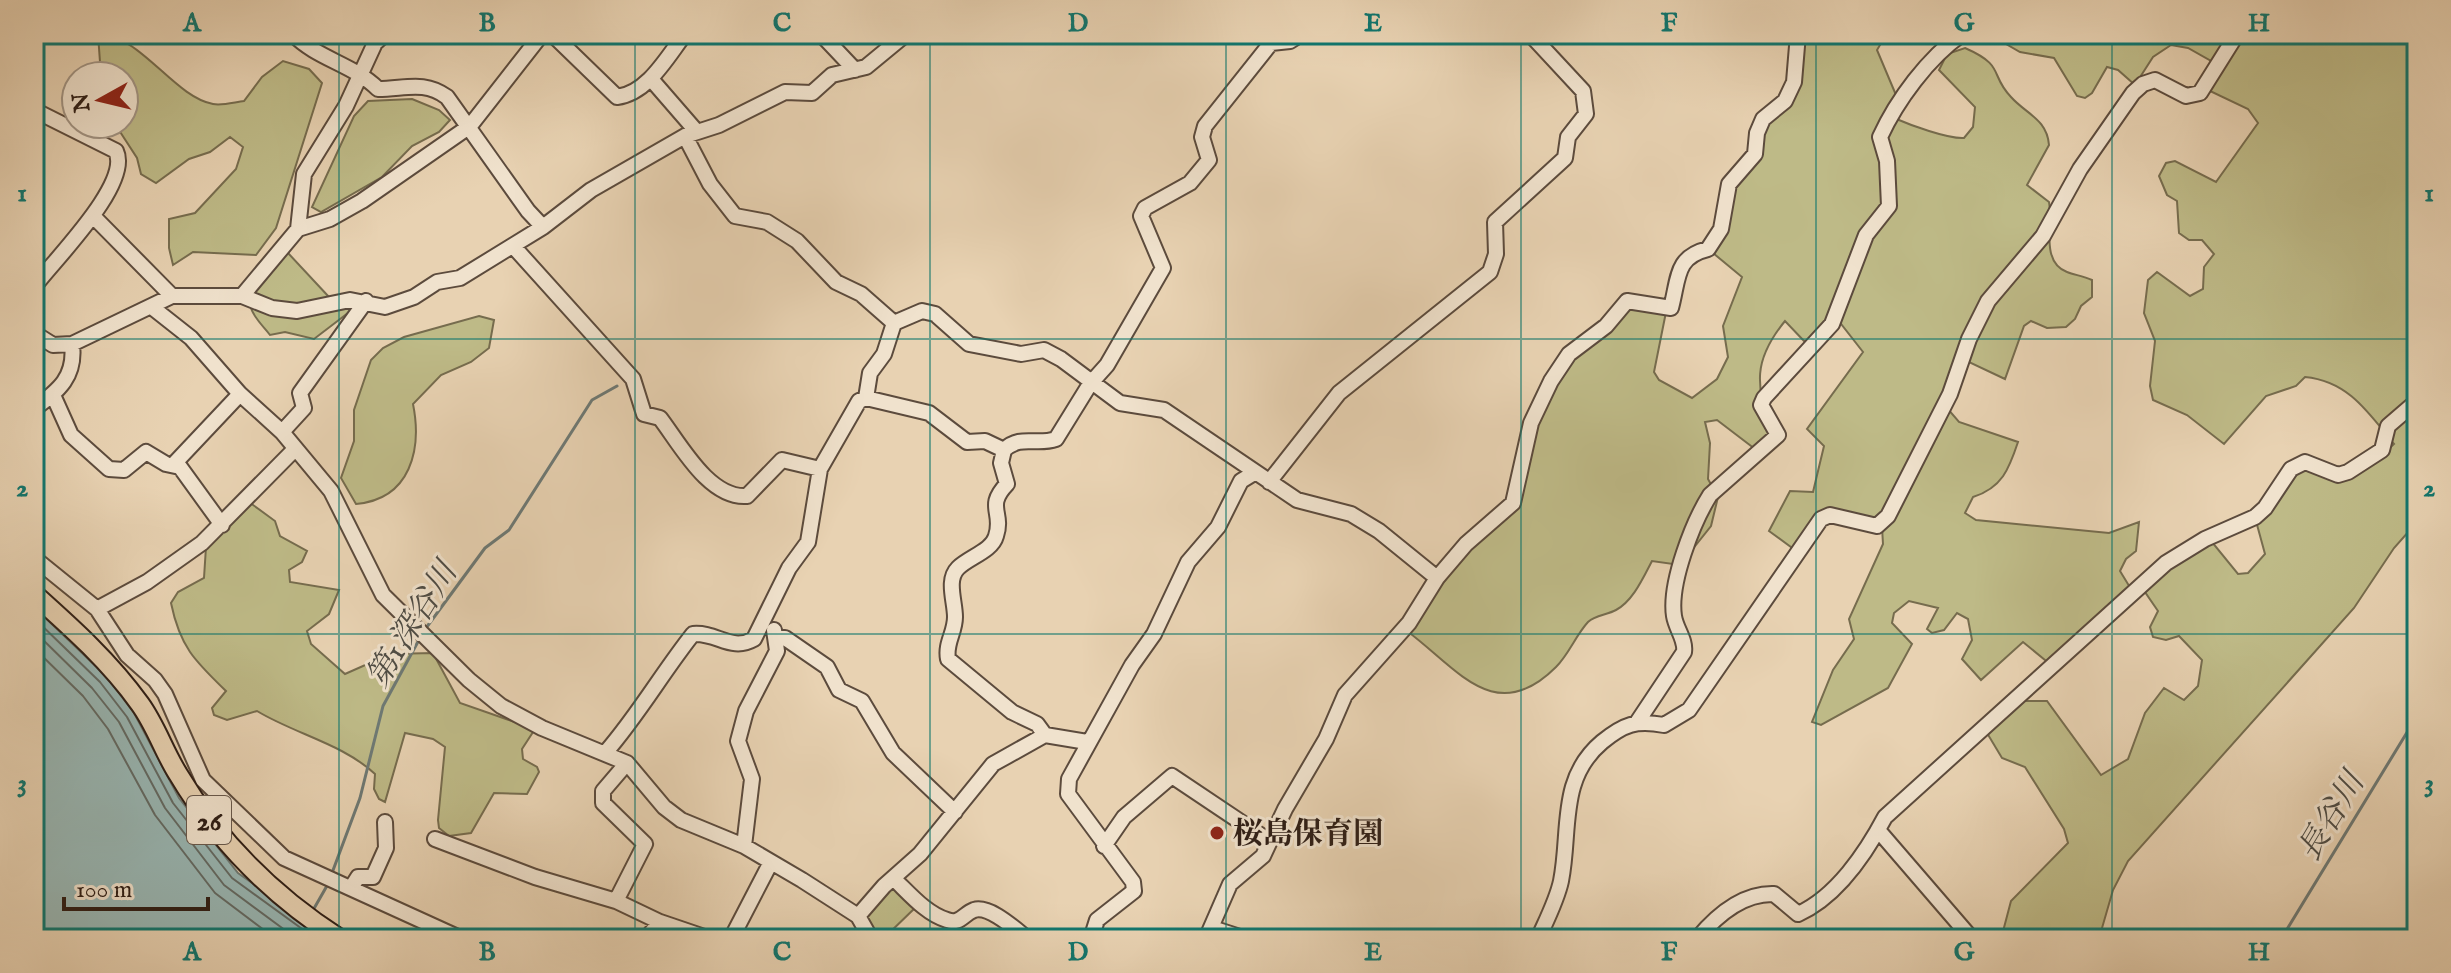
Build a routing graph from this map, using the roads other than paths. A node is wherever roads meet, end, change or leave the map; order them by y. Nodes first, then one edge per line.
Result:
1 (293, 34) edge
2 (385, 34) edge
3 (542, 34) edge
4 (552, 34) edge
5 (685, 34) edge
6 (821, 34) edge
7 (906, 34) edge
8 (1301, 34) edge
9 (1530, 34) edge
10 (1798, 34) edge
11 (1962, 34) edge
12 (2237, 34) edge
13 (855, 70) junction
14 (361, 74) junction
15 (651, 79) junction
16 (34, 110) edge
17 (470, 126) junction
18 (691, 134) junction
19 (93, 216) junction
20 (543, 227) junction
21 (298, 229) junction
22 (513, 246) junction
23 (34, 287) edge
24 (172, 296) junction
25 (242, 296) junction
26 (366, 301) junction
27 (153, 308) junction
28 (892, 320) junction
29 (34, 333) edge
30 (72, 344) junction
31 (1090, 384) junction
32 (240, 394) junction
33 (53, 395) junction
34 (866, 398) junction
35 (2417, 401) edge
36 (34, 409) edge
37 (282, 432) junction
38 (295, 449) junction
39 (1004, 450) junction
40 (173, 465) junction
41 (820, 469) junction
42 (1254, 473) junction
43 (1269, 482) junction
44 (222, 525) junction
45 (34, 558) edge
46 (1437, 578) junction
47 (34, 594) edge
48 (97, 609) junction
49 (765, 622) junction
50 (777, 638) junction
51 (1638, 721) junction
52 (1045, 735) junction
53 (1087, 742) junction
54 (606, 752) junction
55 (627, 763) junction
56 (955, 812) junction
57 (385, 822) dead end
58 (1878, 830) junction
59 (435, 839) dead end
60 (1269, 841) junction
61 (744, 846) junction
62 (1104, 846) junction
63 (771, 862) junction
64 (893, 878) junction
65 (351, 888) junction
66 (616, 901) junction
67 (858, 916) junction
68 (660, 922) junction
69 (1209, 933) edge
70 (340, 939) edge
71 (462, 939) edge
72 (646, 939) edge
73 (710, 939) edge
74 (731, 939) edge
75 (871, 939) edge
76 (1028, 939) edge
77 (1091, 939) edge
78 (1246, 939) edge
79 (1538, 939) edge
80 (1697, 939) edge
81 (1972, 939) edge

1 - 14 street
2 - 14 street
3 - 17 street
4 - 15 street
5 - 15 street
6 - 13 street
7 - 13 street
8 - 31 street
9 - 43 street
10 - 46 street
11 - 51 street
12 - 51 street
13 - 18 street
14 - 17 street
14 - 21 street
15 - 18 street
16 - 19 street
17 - 20 street
17 - 21 street
18 - 20 street
18 - 28 street
19 - 23 street
19 - 24 street
20 - 22 street
21 - 25 street
22 - 26 street
22 - 41 street
24 - 25 street
24 - 27 street
25 - 26 street
26 - 37 street
27 - 30 street
27 - 32 street
28 - 31 street
28 - 34 street
29 - 30 street
30 - 33 street
31 - 39 street
31 - 42 street
32 - 37 street
32 - 40 street
33 - 36 street
33 - 40 street
34 - 39 street
34 - 41 street
35 - 58 street
37 - 38 street
38 - 44 street
38 - 54 street
39 - 52 street
40 - 44 street
41 - 49 street
42 - 43 street
42 - 53 street
43 - 46 street
44 - 48 street
45 - 48 street
46 - 60 street
47 - 70 main road, 26
48 - 65 street
49 - 50 street
49 - 54 street
50 - 56 street
50 - 61 street
51 - 79 street
52 - 53 street
52 - 56 street
53 - 62 street
54 - 55 street
55 - 61 street
55 - 66 street
56 - 64 street
57 - 65 street
58 - 80 street
58 - 81 street
59 - 66 street
60 - 62 street
60 - 69 street
61 - 63 street
62 - 77 street
63 - 67 street
63 - 74 street
64 - 67 street
64 - 76 street
65 - 71 street
66 - 68 street
67 - 75 street
68 - 72 street
68 - 73 street
69 - 78 street

